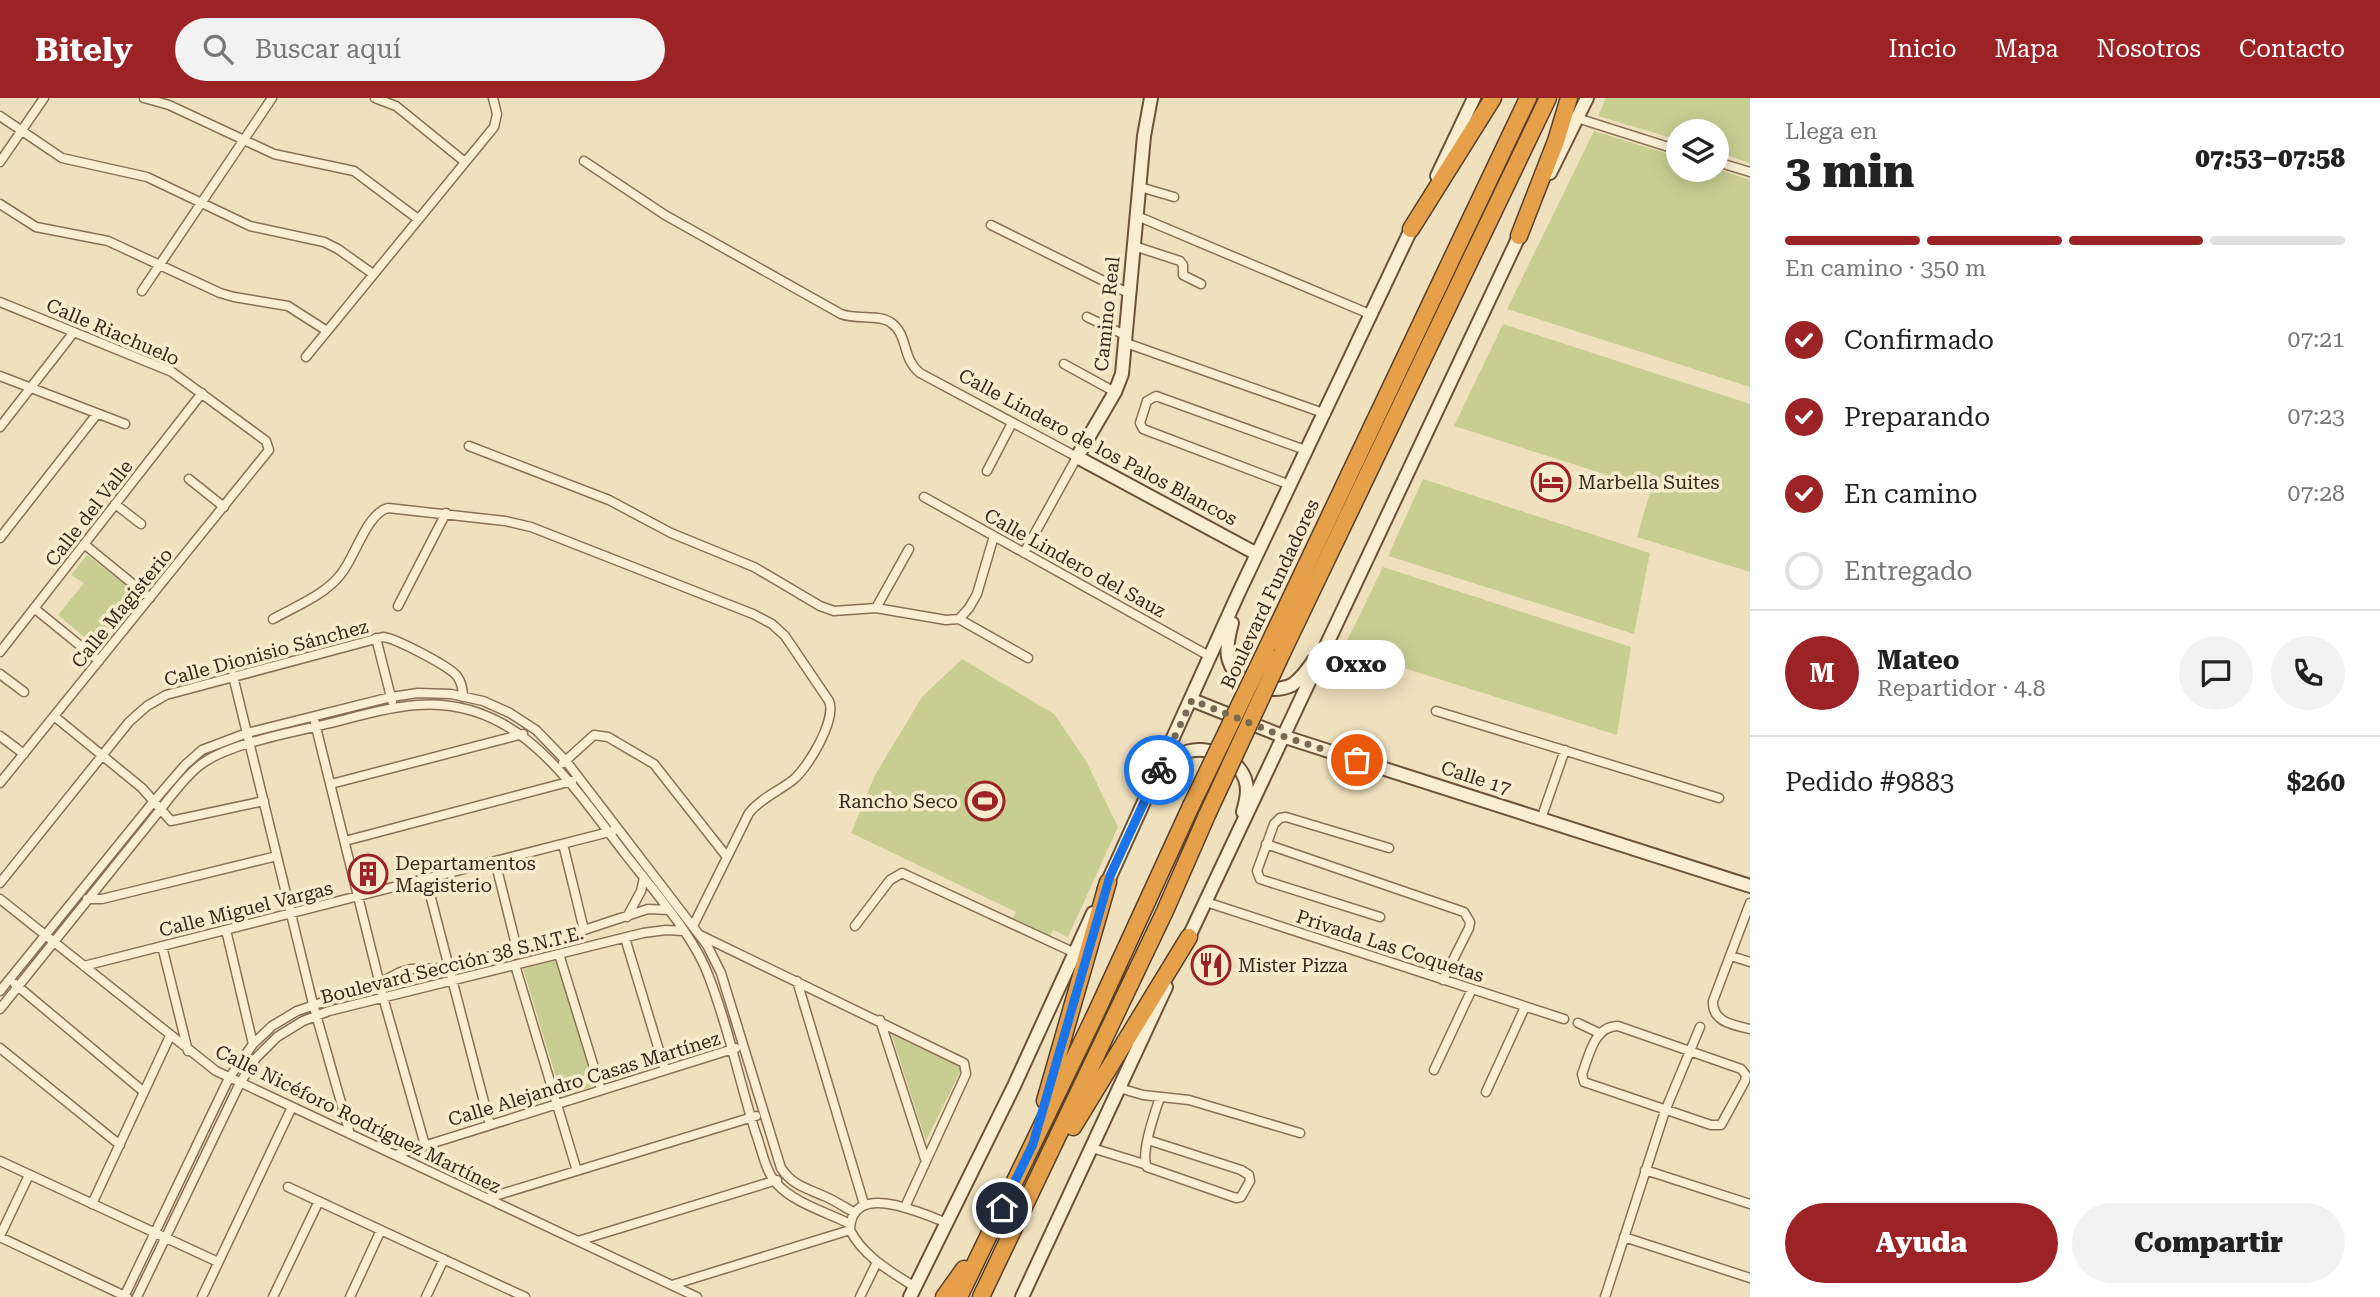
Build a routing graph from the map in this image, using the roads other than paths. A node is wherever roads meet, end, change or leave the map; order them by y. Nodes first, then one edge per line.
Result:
1 (44, 98) edge
2 (144, 98) edge
3 (272, 98) edge
4 (375, 98) edge
5 (493, 98) edge
6 (1151, 98) edge
7 (1475, 98) edge
8 (1493, 98) edge
9 (1528, 98) edge
10 (1548, 98) edge
11 (1569, 98) edge
12 (1587, 98) edge
13 (0, 116) edge
14 (1577, 118) junction
15 (22, 131) junction
16 (244, 140) junction
17 (1666, 146) edge
18 (584, 161) dead end
19 (0, 162) edge
20 (465, 162) junction
21 (1729, 166) edge
22 (1750, 172) edge
23 (1140, 187) junction
24 (1174, 197) dead end
25 (0, 204) edge
26 (201, 204) junction
27 (1137, 216) junction
28 (418, 219) junction
29 (991, 225) dead end
30 (1411, 229) junction
31 (1520, 236) junction
32 (1134, 246) junction
33 (160, 265) junction
34 (373, 274) junction
35 (1201, 284) dead end
36 (142, 291) dead end
37 (1130, 294) junction
38 (0, 302) edge
39 (1372, 315) junction
40 (1087, 317) dead end
41 (327, 331) junction
42 (74, 332) junction
43 (1127, 339) junction
44 (306, 357) dead end
45 (1064, 363) dead end
46 (0, 376) edge
47 (31, 388) junction
48 (1115, 392) junction
49 (202, 393) junction
50 (97, 414) junction
51 (1325, 414) junction
52 (1012, 423) junction
53 (125, 424) dead end
54 (0, 427) edge
55 (469, 446) dead end
56 (1307, 451) junction
57 (268, 453) joint
58 (1077, 457) junction
59 (987, 471) dead end
60 (189, 479) dead end
61 (1290, 485) junction
62 (924, 497) dead end
63 (115, 504) junction
64 (224, 507) junction
65 (446, 513) junction
66 (141, 524) dead end
67 (994, 536) junction
68 (0, 538) edge
69 (84, 544) junction
70 (909, 549) dead end
71 (1024, 553) junction
72 (1257, 554) junction
73 (1239, 593) junction
74 (150, 598) junction
75 (398, 606) dead end
76 (34, 608) junction
77 (876, 608) junction
78 (272, 619) dead end
79 (959, 619) junction
80 (1337, 625) junction
81 (376, 638) junction
82 (1, 648) edge
83 (1274, 652) junction
84 (1028, 657) dead end
85 (1212, 657) junction
86 (99, 661) junction
87 (0, 674) edge
88 (233, 676) junction
89 (24, 692) dead end
90 (463, 695) junction
91 (391, 697) junction
92 (1192, 700) junction
93 (461, 707) junction
94 (394, 708) junction
95 (1436, 711) dead end
96 (54, 716) junction
97 (314, 716) junction
98 (317, 727) junction
99 (536, 730) junction
100 (247, 733) junction
101 (522, 734) junction
102 (0, 736) edge
103 (1285, 737) junction
104 (250, 744) junction
105 (1565, 750) junction
106 (24, 754) junction
107 (102, 755) junction
108 (566, 761) junction
109 (557, 768) junction
110 (580, 779) junction
111 (569, 782) junction
112 (0, 783) edge
113 (331, 784) junction
114 (1149, 793) junction
115 (1719, 798) dead end
116 (154, 801) junction
117 (264, 801) junction
118 (160, 810) junction
119 (1541, 819) junction
120 (620, 830) junction
121 (609, 833) junction
122 (345, 841) junction
123 (1234, 843) junction
124 (564, 844) junction
125 (1266, 844) junction
126 (1389, 848) dead end
127 (277, 856) junction
128 (727, 857) junction
129 (495, 862) junction
130 (644, 878) junction
131 (426, 879) junction
132 (1108, 882) junction
133 (0, 883) edge
134 (1750, 886) edge
135 (359, 896) junction
136 (77, 897) junction
137 (0, 899) edge
138 (90, 900) junction
139 (1750, 903) edge
140 (1203, 907) junction
141 (666, 909) junction
142 (291, 914) junction
143 (685, 915) junction
144 (627, 917) junction
145 (1380, 917) dead end
146 (693, 926) junction
147 (855, 926) dead end
148 (226, 930) junction
149 (584, 930) junction
150 (683, 931) junction
151 (1191, 933) junction
152 (698, 934) junction
153 (46, 936) junction
154 (625, 938) junction
155 (54, 943) junction
156 (162, 947) junction
157 (517, 949) junction
158 (1075, 953) junction
159 (559, 954) junction
160 (1731, 956) junction
161 (1750, 962) edge
162 (515, 965) junction
163 (84, 967) junction
164 (448, 968) junction
165 (9, 980) junction
166 (1443, 980) junction
167 (451, 981) junction
168 (797, 981) junction
169 (379, 983) junction
170 (18, 987) junction
171 (1472, 989) junction
172 (0, 991) edge
173 (383, 997) junction
174 (313, 1004) junction
175 (1525, 1007) junction
176 (0, 1009) edge
177 (317, 1015) junction
178 (1564, 1019) dead end
179 (880, 1020) junction
180 (1578, 1023) dead end
181 (1700, 1027) dead end
182 (1750, 1029) edge
183 (1599, 1033) junction
184 (170, 1036) junction
185 (253, 1044) junction
186 (743, 1046) junction
187 (0, 1048) edge
188 (732, 1050) junction
189 (188, 1051) junction
190 (1691, 1051) junction
191 (665, 1070) junction
192 (1434, 1070) dead end
193 (229, 1078) junction
194 (240, 1083) junction
195 (1119, 1088) junction
196 (601, 1090) junction
197 (144, 1092) junction
198 (1486, 1092) dead end
199 (1160, 1097) junction
200 (557, 1104) junction
201 (292, 1107) junction
202 (1665, 1111) junction
203 (763, 1114) junction
204 (751, 1117) junction
205 (490, 1125) junction
206 (1300, 1133) dead end
207 (350, 1134) junction
208 (1148, 1140) junction
209 (1033, 1144) junction
210 (120, 1145) junction
211 (425, 1145) junction
212 (1092, 1148) junction
213 (395, 1155) junction
214 (925, 1159) junction
215 (0, 1161) edge
216 (1144, 1164) junction
217 (1645, 1170) junction
218 (577, 1171) junction
219 (1042, 1173) junction
220 (29, 1175) junction
221 (786, 1177) junction
222 (774, 1181) junction
223 (288, 1187) dead end
224 (488, 1198) junction
225 (319, 1201) junction
226 (864, 1204) junction
227 (1750, 1204) edge
228 (92, 1205) junction
229 (905, 1207) junction
230 (855, 1213) junction
231 (947, 1223) junction
232 (850, 1227) junction
233 (991, 1229) junction
234 (381, 1230) junction
235 (154, 1233) junction
236 (0, 1237) edge
237 (1624, 1237) junction
238 (165, 1239) junction
239 (578, 1241) junction
240 (444, 1259) junction
241 (218, 1262) junction
242 (877, 1262) junction
243 (998, 1263) junction
244 (1750, 1278) edge
245 (672, 1285) junction
246 (912, 1292) edge
247 (126, 1296) edge
248 (137, 1297) edge
249 (202, 1297) edge
250 (273, 1297) edge
251 (350, 1297) edge
252 (426, 1297) edge
253 (525, 1297) edge
254 (697, 1297) edge
255 (860, 1297) edge
256 (944, 1297) edge
257 (959, 1297) edge
258 (981, 1297) edge
259 (988, 1297) edge
260 (1022, 1297) edge
261 (1605, 1297) edge

1 - 15 street
2 - 16 street
3 - 16 street
4 - 20 street
5 - 20 street
6 - 23 main road, Camino Real
7 - 30 main road
8 - 30 highway
9 - 83 highway, Boulevard Fundadores
10 - 83 highway, Boulevard Fundadores
11 - 31 highway
12 - 14 main road
13 - 15 street
14 - 17 street
14 - 31 main road
15 - 19 street
15 - 26 street
16 - 26 street
16 - 28 street
18 - 52 street, Calle Lindero de los Palos Blancos
20 - 28 street
21 - 22 street
23 - 24 street
23 - 27 main road, Camino Real
25 - 33 street
26 - 33 street
26 - 34 street
27 - 32 main road, Camino Real
27 - 39 street
28 - 34 street
29 - 37 street
30 - 39 main road
31 - 80 main road
32 - 35 street
32 - 37 main road, Camino Real
33 - 36 street
33 - 41 street
34 - 41 street
37 - 43 main road, Camino Real
38 - 42 street, Calle Riachuelo
39 - 51 main road
40 - 43 street
41 - 44 street
42 - 47 street
42 - 49 street, Calle Riachuelo
43 - 48 main road, Camino Real
43 - 51 street
45 - 48 street
46 - 47 street
47 - 50 street
47 - 54 street
48 - 58 main road, Camino Real
49 - 57 street, Calle Riachuelo
49 - 63 street, Calle del Valle
50 - 53 street
50 - 68 street
51 - 56 main road
52 - 58 street, Calle Lindero de los Palos Blancos
52 - 59 street
55 - 77 street
56 - 61 main road
56 - 61 street
57 - 64 street, Calle Magisterio
58 - 71 street, Camino Real
58 - 72 main road, Calle Lindero de los Palos Blancos
60 - 64 street
61 - 72 main road
62 - 67 street, Calle Lindero del Sauz
63 - 66 street
63 - 69 street, Calle del Valle
64 - 74 street, Calle Magisterio
65 - 75 street
65 - 78 street
65 - 128 street
67 - 71 street, Calle Lindero del Sauz
67 - 79 street
69 - 74 street
69 - 76 street, Calle del Valle
70 - 77 street
71 - 85 street, Calle Lindero del Sauz
72 - 73 main road
73 - 80 main road
73 - 85 main road
74 - 86 street, Calle Magisterio
76 - 82 street, Calle del Valle
76 - 86 street
77 - 79 street
79 - 84 street
80 - 103 main road
81 - 88 street, Calle Dionisio Sánchez
81 - 90 street, Calle Dionisio Sánchez
81 - 91 street
83 - 209 highway, Boulevard Fundadores, bridge
83 - 219 highway, Boulevard Fundadores, bridge
85 - 92 main road
86 - 96 street, Calle Magisterio
87 - 89 street
88 - 100 street
88 - 107 street, Calle Dionisio Sánchez
90 - 91 street
90 - 93 street
90 - 99 street
91 - 94 street
91 - 97 street
92 - 103 main road, Calle 17
92 - 114 main road
93 - 94 street
93 - 101 street
94 - 98 street
95 - 105 street
96 - 106 street, Calle Magisterio
96 - 107 street
97 - 98 street
97 - 100 street
98 - 104 street
98 - 113 street
99 - 101 street
99 - 108 street
100 - 104 street
100 - 116 street
101 - 109 street
101 - 113 street
102 - 106 street
103 - 119 main road, Calle 17
103 - 123 main road
104 - 117 street
104 - 118 street
105 - 115 street
105 - 119 street
106 - 112 street, Calle Magisterio
107 - 116 street
107 - 133 street, Calle Dionisio Sánchez
108 - 109 street
108 - 110 street
108 - 128 street
109 - 111 street
110 - 111 street
110 - 120 street
111 - 121 street
111 - 122 street
113 - 122 street
114 - 123 main road
114 - 132 main road
116 - 118 street
116 - 136 street
117 - 118 street
117 - 127 street
118 - 138 street
119 - 134 main road, Calle 17
120 - 121 street, Calle Miguel Vargas
120 - 143 street
121 - 124 street, Calle Miguel Vargas
121 - 130 street
122 - 135 street
123 - 140 main road
124 - 129 street, Calle Miguel Vargas
124 - 149 street
125 - 126 street
125 - 145 street
125 - 166 street
127 - 138 street
127 - 142 street
128 - 146 street
129 - 131 street, Calle Miguel Vargas
129 - 157 street
130 - 141 street
130 - 144 street
131 - 135 street, Calle Miguel Vargas
131 - 164 street
132 - 158 main road
132 - 209 highway
135 - 142 street, Calle Miguel Vargas
135 - 169 street
136 - 138 street
136 - 153 street
137 - 153 street, Calle Nicéforo Rodríguez Martínez
138 - 155 street
139 - 160 street
140 - 151 main road
140 - 166 street, Privada Las Coquetas
141 - 143 street, Boulevard Sección 38 S.N.T.E.
141 - 144 street, Boulevard Sección 38 S.N.T.E.
141 - 150 street
142 - 148 street, Calle Miguel Vargas
142 - 174 street
143 - 146 street
144 - 149 street, Boulevard Sección 38 S.N.T.E.
146 - 152 street
147 - 158 street
148 - 156 street, Calle Miguel Vargas
148 - 185 street
149 - 157 street, Boulevard Sección 38 S.N.T.E.
150 - 152 street, Boulevard Sección 38 S.N.T.E.
150 - 154 street, Boulevard Sección 38 S.N.T.E.
150 - 188 street
151 - 195 main road
151 - 219 highway
152 - 168 street, Boulevard Sección 38 S.N.T.E.
152 - 186 street
153 - 155 street, Calle Nicéforo Rodríguez Martínez
153 - 165 street
154 - 159 street, Boulevard Sección 38 S.N.T.E.
154 - 191 street
155 - 163 street, Calle Nicéforo Rodríguez Martínez
155 - 170 street
156 - 163 street, Calle Miguel Vargas
156 - 189 street
157 - 164 street, Boulevard Sección 38 S.N.T.E.
158 - 231 main road
159 - 162 street, Boulevard Sección 38 S.N.T.E.
159 - 196 street
160 - 161 street
160 - 182 street
162 - 167 street, Boulevard Sección 38 S.N.T.E.
162 - 200 street
163 - 184 street, Calle Nicéforo Rodríguez Martínez
164 - 167 street
164 - 169 street, Boulevard Sección 38 S.N.T.E.
165 - 170 street
165 - 172 street
166 - 171 street, Privada Las Coquetas
167 - 173 street, Boulevard Sección 38 S.N.T.E.
167 - 205 street
168 - 179 street, Boulevard Sección 38 S.N.T.E.
168 - 226 street
169 - 173 street
169 - 174 street, Boulevard Sección 38 S.N.T.E.
170 - 176 street
170 - 197 street
171 - 175 street, Privada Las Coquetas
171 - 192 street
173 - 177 street, Boulevard Sección 38 S.N.T.E.
173 - 211 street
174 - 177 street
174 - 185 street, Boulevard Sección 38 S.N.T.E.
175 - 178 street, Privada Las Coquetas
175 - 198 street
177 - 194 street, Boulevard Sección 38 S.N.T.E.
177 - 207 street
179 - 214 street
179 - 214 street, Boulevard Sección 38 S.N.T.E.
180 - 183 street
181 - 190 street
183 - 190 street
183 - 202 street
184 - 189 street, Calle Nicéforo Rodríguez Martínez
184 - 197 street
185 - 193 street, Boulevard Sección 38 S.N.T.E.
186 - 188 street, Calle Alejandro Casas Martínez
186 - 203 street
187 - 210 street
188 - 191 street, Calle Alejandro Casas Martínez
188 - 204 street
189 - 193 street, Calle Nicéforo Rodríguez Martínez
190 - 202 street
190 - 202 street
191 - 196 street, Calle Alejandro Casas Martínez
193 - 194 street, Calle Nicéforo Rodríguez Martínez
193 - 235 street, Boulevard Sección 38 S.N.T.E.
194 - 201 street, Calle Nicéforo Rodríguez Martínez
194 - 238 street, Boulevard Sección 38 S.N.T.E.
195 - 199 street
195 - 212 main road
196 - 200 street, Calle Alejandro Casas Martínez
197 - 210 street
199 - 206 street
199 - 208 street
200 - 205 street, Calle Alejandro Casas Martínez
200 - 218 street
201 - 207 street, Calle Nicéforo Rodríguez Martínez
201 - 241 street
202 - 217 street
203 - 204 street
203 - 221 street
204 - 218 street
204 - 222 street
205 - 211 street, Calle Alejandro Casas Martínez
207 - 213 street, Calle Nicéforo Rodríguez Martínez
208 - 216 street
208 - 216 street
209 - 233 highway, Boulevard Fundadores
210 - 228 street
211 - 213 street, Calle Alejandro Casas Martínez
212 - 216 street
212 - 260 main road
213 - 224 street, Calle Nicéforo Rodríguez Martínez
214 - 229 street
215 - 220 street
217 - 227 street
217 - 237 street
218 - 224 street
219 - 243 highway, Boulevard Fundadores
220 - 228 street
220 - 236 street
221 - 222 street
221 - 230 street
222 - 232 street
222 - 239 street
223 - 225 street
224 - 239 street, Calle Nicéforo Rodríguez Martínez
225 - 234 street
225 - 250 street
226 - 229 street
226 - 230 street
228 - 235 street
229 - 231 street
230 - 232 street
231 - 246 main road
232 - 242 street
232 - 245 street
233 - 256 highway
233 - 257 highway, Boulevard Fundadores
234 - 240 street
234 - 251 street
235 - 238 street
235 - 247 street, Boulevard Sección 38 S.N.T.E.
236 - 247 street
237 - 244 street
237 - 261 street
238 - 241 street
238 - 248 street, Boulevard Sección 38 S.N.T.E.
239 - 245 street, Calle Nicéforo Rodríguez Martínez
240 - 252 street
240 - 253 street
241 - 249 street
242 - 246 street
242 - 255 street
243 - 258 highway, Boulevard Fundadores
243 - 259 highway
245 - 254 street, Calle Nicéforo Rodríguez Martínez

